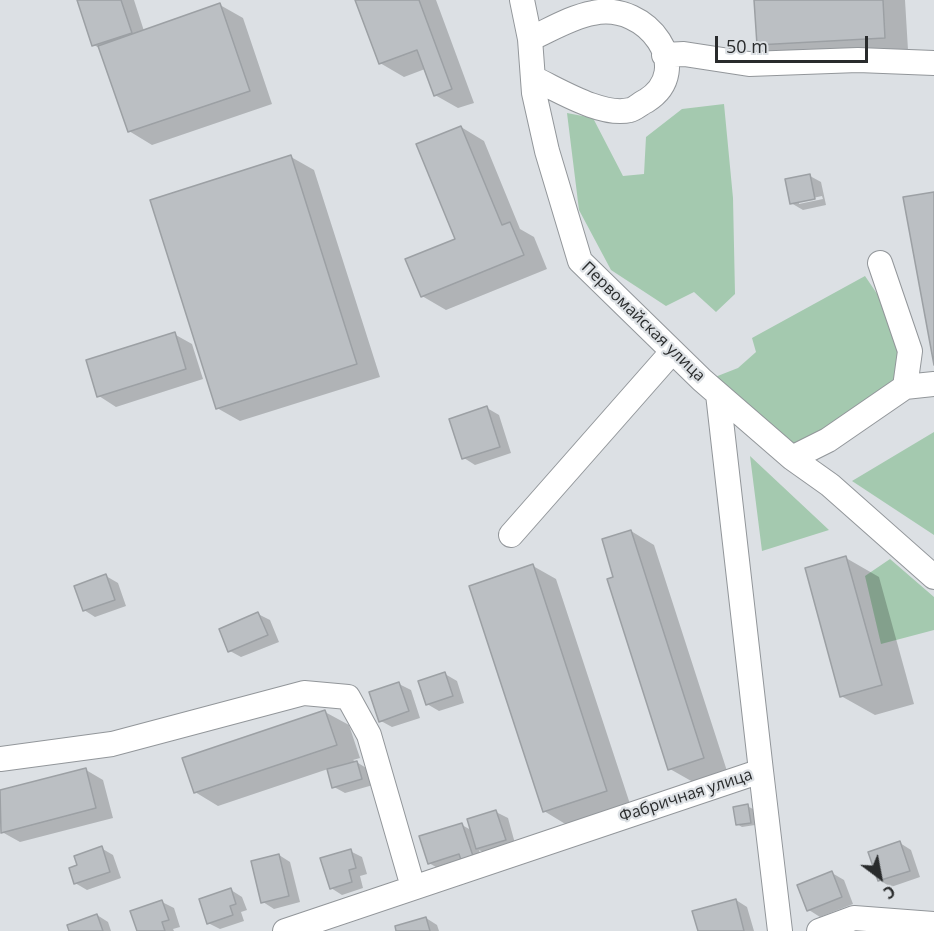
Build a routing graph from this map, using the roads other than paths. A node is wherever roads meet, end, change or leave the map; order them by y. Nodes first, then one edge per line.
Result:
1 (522, 0) edge
2 (530, 39) junction
3 (664, 55) junction
4 (934, 63) edge
5 (535, 80) junction
6 (879, 263) dead end
7 (672, 352) junction
8 (934, 384) edge
9 (905, 387) junction
10 (718, 394) junction
11 (792, 458) junction
12 (511, 535) dead end
13 (934, 577) edge
14 (0, 759) edge
15 (761, 771) junction
16 (413, 887) junction
17 (934, 924) edge
18 (285, 931) edge
19 (780, 931) edge
20 (819, 931) edge

1 - 2 street, Первомайская улица
2 - 3 street
2 - 5 street, Первомайская улица
3 - 4 street
3 - 5 street
5 - 7 street, Первомайская улица
6 - 9 street
7 - 10 street, Первомайская улица
7 - 12 street
8 - 9 street
9 - 11 street
10 - 11 street, Первомайская улица
10 - 15 street, Фабричная улица
11 - 13 street, Первомайская улица
14 - 16 street
15 - 16 street, Фабричная улица
15 - 19 street
16 - 18 street, Фабричная улица
17 - 20 street

